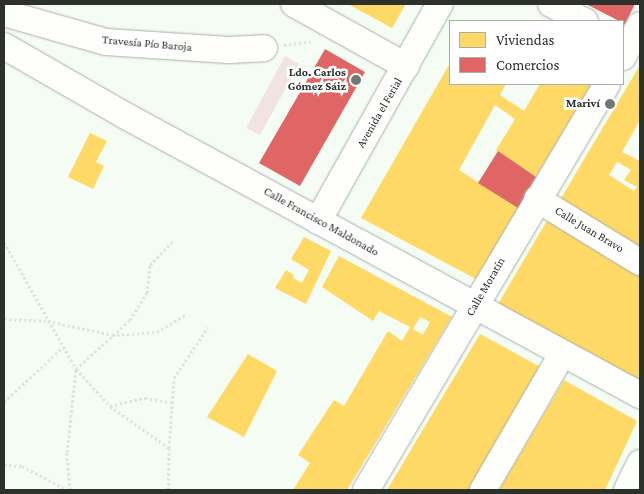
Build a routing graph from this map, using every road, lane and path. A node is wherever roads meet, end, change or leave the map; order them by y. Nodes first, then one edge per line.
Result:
1 (294, 4) edge
2 (440, 4) edge
3 (551, 4) edge
4 (4, 13) edge
5 (583, 20) edge
6 (316, 41) dead end
7 (4, 46) edge
8 (264, 48) joint
9 (406, 66) junction
10 (606, 85) edge
11 (537, 199) junction
12 (318, 221) junction
13 (173, 241) dead end
14 (4, 242) edge
15 (640, 262) edge
16 (476, 305) junction
17 (185, 316) dead end
18 (4, 319) edge
19 (48, 321) junction
20 (208, 327) dead end
21 (112, 335) junction
22 (63, 347) junction
23 (562, 354) junction
24 (76, 369) junction
25 (640, 395) edge
26 (4, 402) edge
27 (173, 403) junction
28 (110, 406) junction
29 (169, 448) junction
30 (640, 462) edge
31 (4, 465) edge
32 (69, 490) edge
33 (168, 490) edge
34 (366, 490) edge
35 (483, 490) edge
36 (627, 490) edge

1 - 9 street
2 - 9 street, Avenida el Ferial
3 - 5 street
4 - 8 street, Travesía Pío Baroja
6 - 8 path
7 - 12 street, Calle Francisco Maldonado
9 - 12 street, Avenida el Ferial
10 - 11 street, Calle Moratín
11 - 15 street, Calle Juan Bravo
11 - 16 street, Calle Moratín
12 - 16 street, Calle Francisco Maldonado
13 - 21 path
14 - 19 path
16 - 23 street, Calle Francisco Maldonado
16 - 34 street, Calle Moratín
17 - 21 path
18 - 19 path
19 - 21 path
19 - 22 path
20 - 27 path
21 - 24 path
22 - 24 path
22 - 26 path
23 - 25 street, Calle Francisco Maldonado
23 - 35 street
24 - 28 path
24 - 32 path
27 - 28 path
27 - 29 path
28 - 29 path
29 - 33 path
30 - 36 street
31 - 32 path

